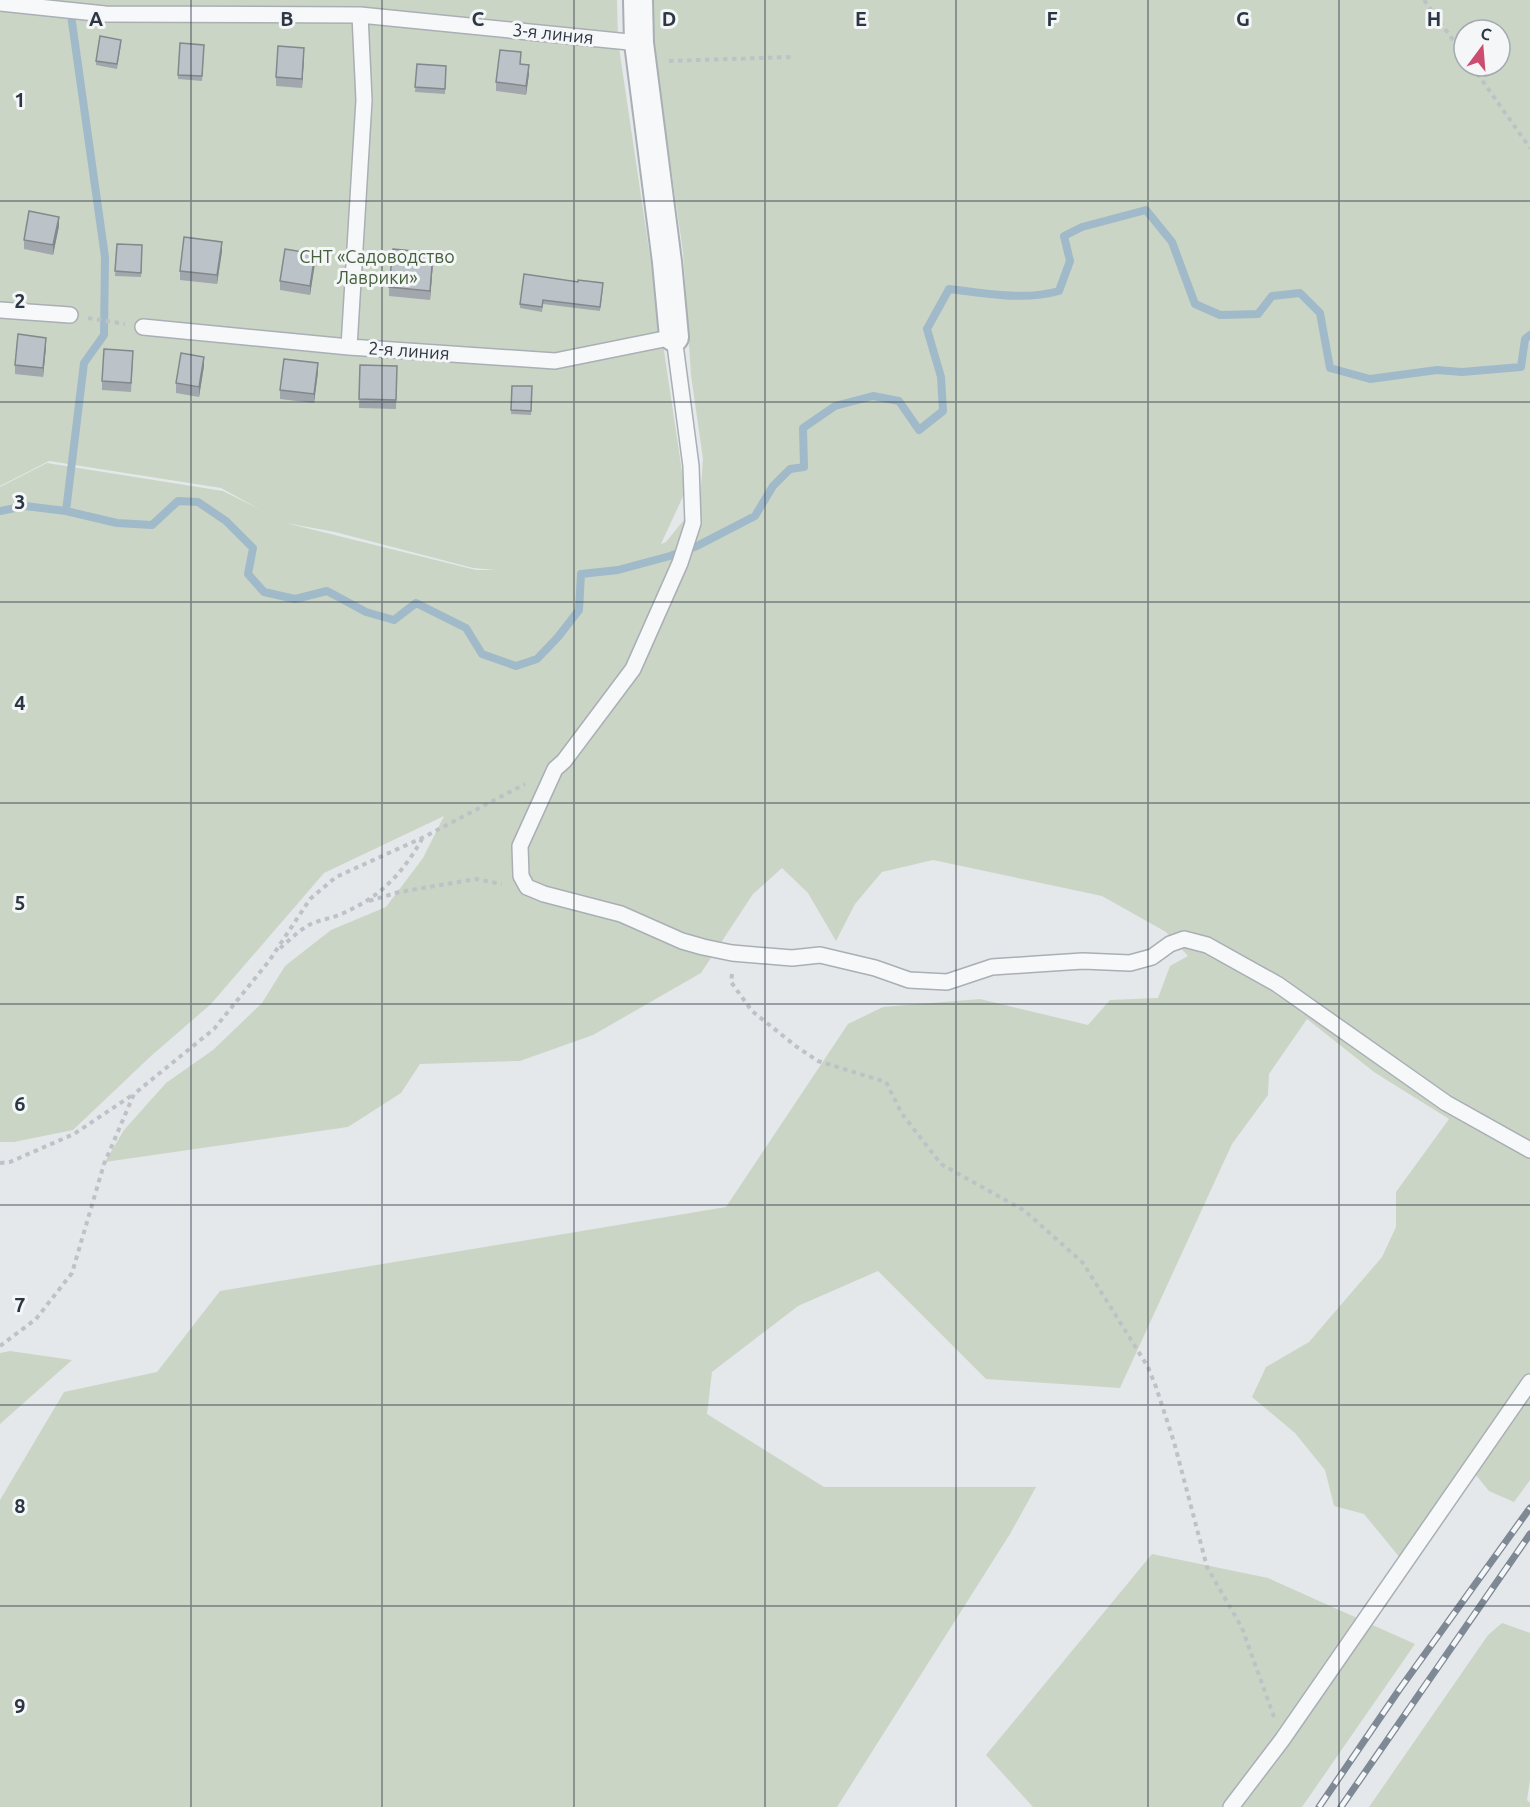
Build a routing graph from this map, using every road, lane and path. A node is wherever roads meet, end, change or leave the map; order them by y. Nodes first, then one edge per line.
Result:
1 (638, 0) edge
2 (1424, 0) edge
3 (0, 3) edge
4 (360, 15) junction
5 (1452, 38) edge
6 (640, 52) junction
7 (792, 57) dead end
8 (1480, 78) edge
9 (1530, 148) edge
10 (0, 310) edge
11 (70, 315) dead end
12 (99, 320) dead end
13 (111, 321) dead end
14 (143, 327) dead end
15 (674, 337) junction
16 (349, 347) junction
17 (555, 769) junction
18 (422, 838) junction
19 (527, 887) junction
20 (366, 902) junction
21 (275, 952) junction
22 (732, 953) junction
23 (134, 1094) junction
24 (1530, 1150) edge
25 (0, 1163) edge
26 (0, 1346) edge
27 (1530, 1382) edge
28 (1282, 1740) junction
29 (1231, 1807) edge

1 - 6 street
2 - 5 path
3 - 4 lane, 3-я линия
4 - 6 lane, 3-я линия
4 - 16 lane
6 - 7 path
6 - 15 street
8 - 9 path
10 - 11 lane
12 - 13 path
14 - 16 lane, 2-я линия
15 - 16 lane, 2-я линия
15 - 17 lane
17 - 18 path
17 - 19 lane
18 - 20 path
18 - 21 path
19 - 20 path
19 - 22 lane
20 - 21 path
21 - 23 path
22 - 24 lane
22 - 28 path
23 - 25 path
23 - 26 path
27 - 28 lane
28 - 29 lane

